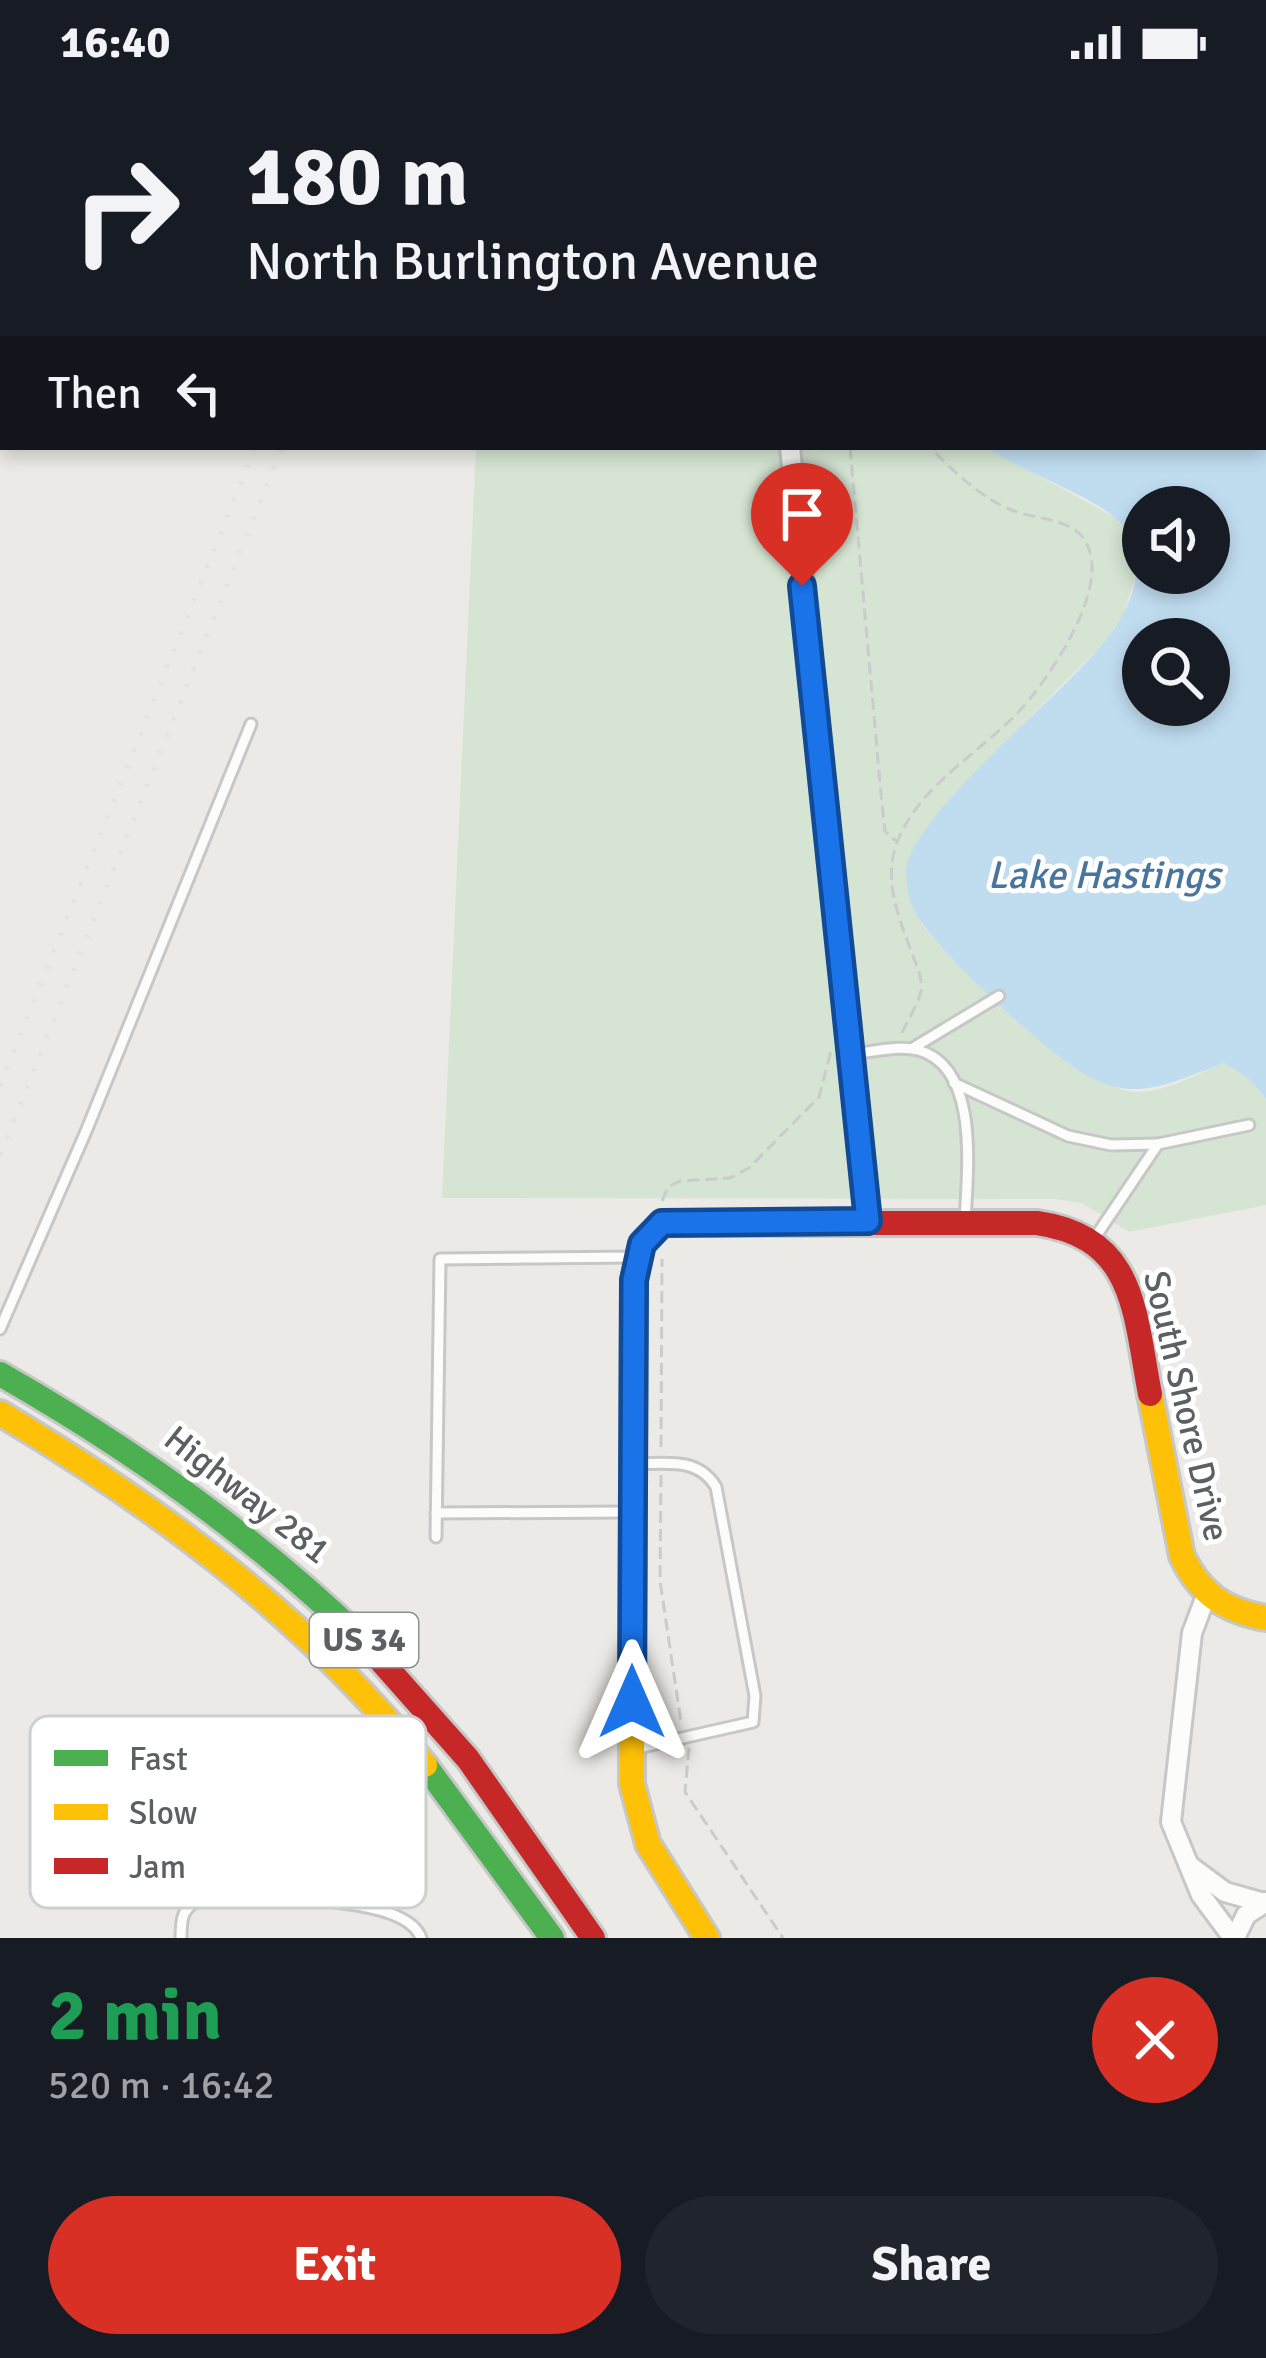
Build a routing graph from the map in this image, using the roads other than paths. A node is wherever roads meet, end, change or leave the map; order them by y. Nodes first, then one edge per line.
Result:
1 (790, 450) edge
2 (251, 724) dead end
3 (999, 996) dead end
4 (913, 1048) junction
5 (851, 1049) junction
6 (954, 1083) junction
7 (1249, 1125) dead end
8 (1158, 1144) junction
9 (868, 1221) junction
10 (965, 1222) junction
11 (1094, 1239) junction
12 (635, 1266) junction
13 (0, 1329) edge
14 (0, 1374) edge
15 (0, 1413) edge
16 (632, 1464) junction
17 (632, 1512) junction
18 (436, 1513) junction
19 (436, 1537) dead end
20 (1206, 1595) junction
21 (1266, 1618) edge
22 (382, 1716) edge
23 (632, 1749) junction
24 (426, 1767) edge
25 (1186, 1863) junction
26 (1265, 1902) edge
27 (187, 1908) edge
28 (369, 1908) edge
29 (181, 1938) edge
30 (421, 1938) edge
31 (552, 1938) edge
32 (593, 1938) edge
33 (707, 1938) edge
34 (1234, 1938) edge

1 - 5 street
2 - 13 lane
3 - 4 lane
4 - 5 lane
4 - 6 lane
5 - 9 street
6 - 8 lane
6 - 10 lane
7 - 8 lane
8 - 11 lane
9 - 10 main road
9 - 12 main road
10 - 11 main road
11 - 20 main road, South Shore Drive
12 - 16 main road
12 - 18 lane
14 - 32 main road, Highway 281 / US 34
15 - 22 main road, Highway 281 / US 34
16 - 17 main road
16 - 23 lane
17 - 18 lane
17 - 23 main road
18 - 19 lane
20 - 21 main road, South Shore Drive
20 - 25 street
23 - 33 main road
24 - 31 main road, Highway 281 / US 34
25 - 26 street
25 - 34 street
26 - 34 street
27 - 29 lane
28 - 30 lane

